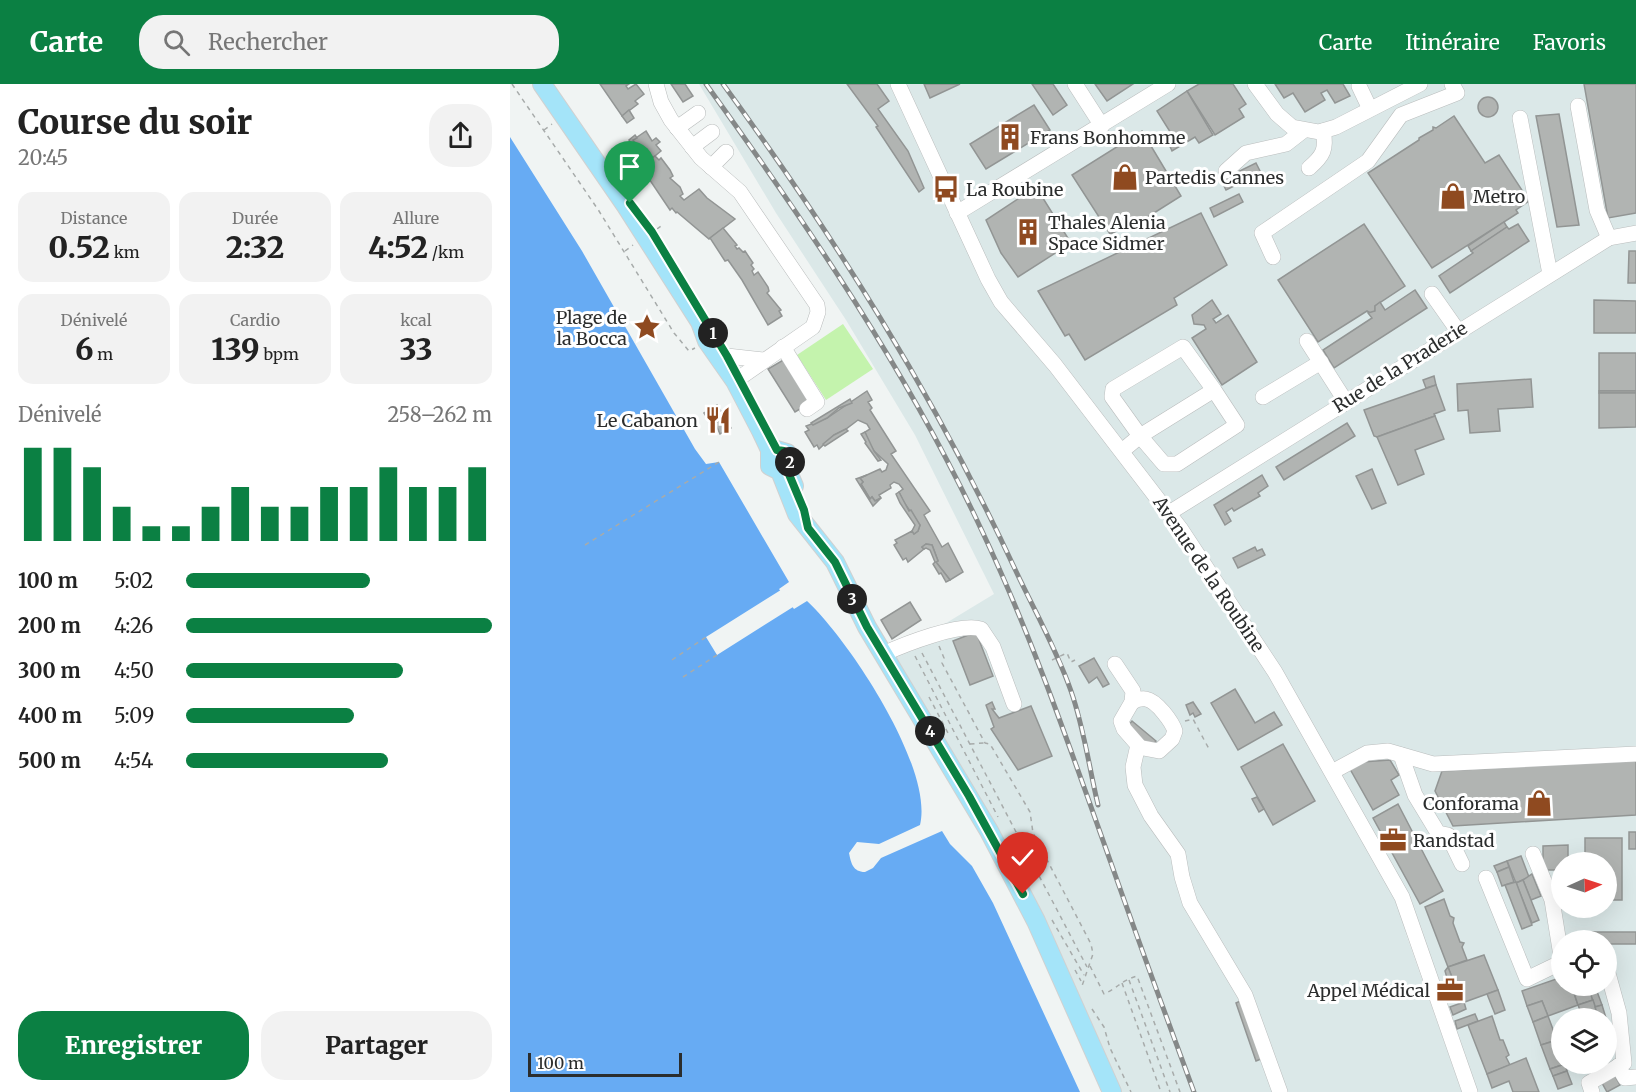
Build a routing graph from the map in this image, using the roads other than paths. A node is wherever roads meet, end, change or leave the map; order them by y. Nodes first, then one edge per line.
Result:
1 (542, 84) edge
2 (551, 84) edge
3 (656, 84) edge
4 (898, 84) edge
5 (1075, 84) edge
6 (1168, 84) edge
7 (1255, 84) edge
8 (1420, 84) edge
9 (1452, 84) edge
10 (1359, 86) dead end
11 (1578, 106) dead end
12 (1370, 109) junction
13 (698, 113) dead end
14 (1520, 118) dead end
15 (1102, 126) junction
16 (677, 128) junction
17 (1304, 130) junction
18 (1323, 131) junction
19 (712, 132) dead end
20 (692, 147) junction
21 (726, 152) dead end
22 (711, 167) junction
23 (1309, 168) dead end
24 (1226, 171) dead end
25 (957, 213) junction
26 (1636, 233) edge
27 (1609, 238) junction
28 (1273, 257) dead end
29 (1550, 274) junction
30 (1432, 294) dead end
31 (1458, 331) junction
32 (1307, 341) dead end
33 (783, 347) junction
34 (727, 356) junction
35 (763, 360) junction
36 (1321, 362) junction
37 (737, 380) junction
38 (1214, 390) junction
39 (1263, 397) dead end
40 (1346, 402) junction
41 (807, 409) dead end
42 (1140, 436) junction
43 (1122, 451) junction
44 (1169, 513) junction
45 (883, 654) junction
46 (1115, 664) dead end
47 (1132, 702) junction
48 (1014, 704) dead end
49 (1138, 747) junction
50 (1636, 754) edge
51 (1401, 755) junction
52 (1332, 772) junction
53 (1533, 854) dead end
54 (1462, 864) dead end
55 (1486, 878) dead end
56 (1614, 996) edge
57 (1618, 1066) junction
58 (1636, 1077) edge
59 (1467, 1088) edge
60 (1112, 1092) edge
61 (1280, 1092) edge
62 (1592, 1092) edge

1 - 37 main road
2 - 34 main road
3 - 16 street
4 - 25 street, Avenue de la Roubine
5 - 15 street
6 - 15 street
7 - 17 street
8 - 12 street
9 - 28 street
10 - 12 street
11 - 27 street
12 - 18 street
13 - 16 street
14 - 29 street
15 - 25 street
16 - 20 street
17 - 18 street
17 - 24 street
18 - 23 street
19 - 20 street
20 - 22 street
21 - 22 street
22 - 33 street
25 - 43 street, Avenue de la Roubine
26 - 27 street, Rue de la Praderie
27 - 29 street, Rue de la Praderie
29 - 31 street, Rue de la Praderie
30 - 31 street
31 - 40 street, Rue de la Praderie
32 - 36 street
33 - 35 street
33 - 41 street
34 - 35 street
34 - 37 main road
35 - 37 street
36 - 39 street
36 - 40 street
37 - 45 main road
38 - 42 street
38 - 42 street
38 - 42 street
40 - 44 street, Rue de la Praderie
42 - 43 street
43 - 44 street, Avenue de la Roubine
44 - 52 street, Avenue de la Roubine
45 - 48 street
45 - 60 main road
46 - 47 street
47 - 49 street
47 - 49 street
49 - 61 street
50 - 51 street
51 - 52 street
51 - 54 street
52 - 59 street, Avenue de la Roubine
53 - 55 street
56 - 57 street
57 - 58 street
57 - 62 street

